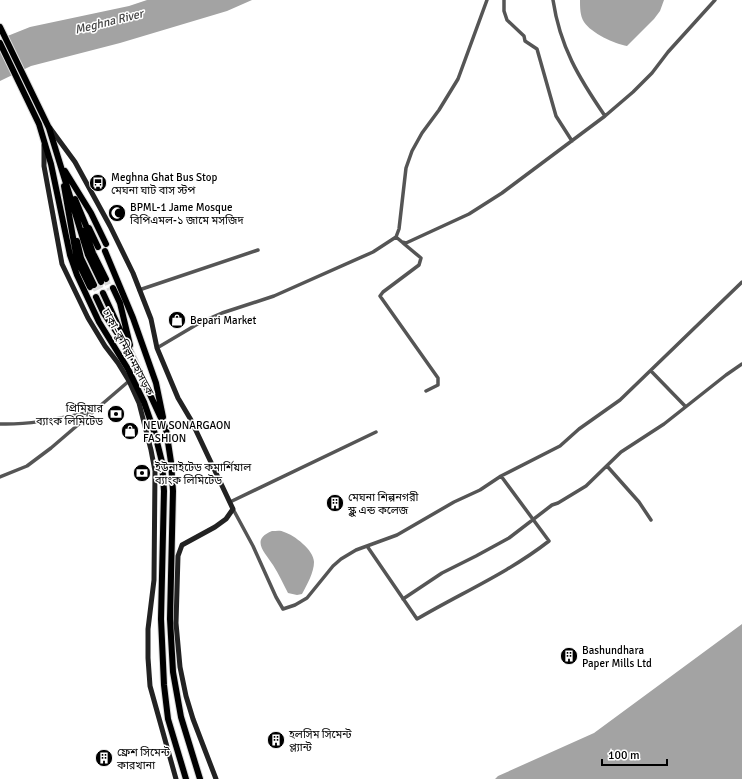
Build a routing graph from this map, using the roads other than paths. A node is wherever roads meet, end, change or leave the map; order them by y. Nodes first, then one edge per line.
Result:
1 (487, 0) edge
2 (504, 0) edge
3 (553, 0) edge
4 (715, 0) edge
5 (0, 27) edge
6 (0, 43) edge
7 (605, 116) junction
8 (49, 128) junction
9 (44, 140) junction
10 (572, 141) junction
11 (59, 161) junction
12 (396, 237) junction
13 (402, 242) junction
14 (258, 250) dead end
15 (102, 281) junction
16 (742, 282) edge
17 (139, 290) junction
18 (158, 348) junction
19 (134, 358) junction
20 (742, 364) edge
21 (651, 371) junction
22 (128, 381) junction
23 (426, 391) dead end
24 (685, 406) junction
25 (92, 412) junction
26 (0, 424) edge
27 (166, 429) junction
28 (376, 432) dead end
29 (607, 466) junction
30 (501, 476) junction
31 (0, 477) edge
32 (230, 502) junction
33 (233, 509) junction
34 (533, 520) junction
35 (651, 520) dead end
36 (367, 546) junction
37 (403, 599) junction
38 (176, 779) edge
39 (186, 779) edge
40 (200, 779) edge
41 (216, 779) edge

1 - 12 street
2 - 10 street
3 - 7 street
4 - 7 street
5 - 8 highway, ঢাকা–কুমিল্লা মহাসড়ক
6 - 9 highway, ঢাকা–কুমিল্লা মহাসড়ক
7 - 10 street
8 - 11 highway, ঢাকা–কুমিল্লা মহাসড়ক
8 - 17 street
9 - 22 street
9 - 39 highway, ঢাকা–কুমিল্লা মহাসড়ক
10 - 13 street
11 - 15 highway, ঢাকা–কুমিল্লা মহাসড়ক
11 - 15 highway, ঢাকা–কুমিল্লা মহাসড়ক
11 - 15 highway, ঢাকা–কুমিল্লা মহাসড়ক
12 - 13 street
12 - 18 street
13 - 23 street
14 - 17 street
15 - 27 highway, ঢাকা–কুমিল্লা মহাসড়ক
16 - 21 street
17 - 18 street
18 - 32 street
19 - 19 highway, ঢাকা–কুমিল্লা মহাসড়ক
19 - 27 highway, ঢাকা–কুমিল্লা মহাসড়ক
20 - 24 street
21 - 24 street
21 - 30 street
22 - 25 street
22 - 38 street
24 - 29 street
25 - 26 street
25 - 31 street
27 - 40 highway, ঢাকা–কুমিল্লা মহাসড়ক
28 - 32 street
29 - 34 street
29 - 35 street
30 - 34 street
30 - 36 street
32 - 33 street
33 - 36 street
33 - 41 street
34 - 37 street
34 - 37 street
36 - 37 street

